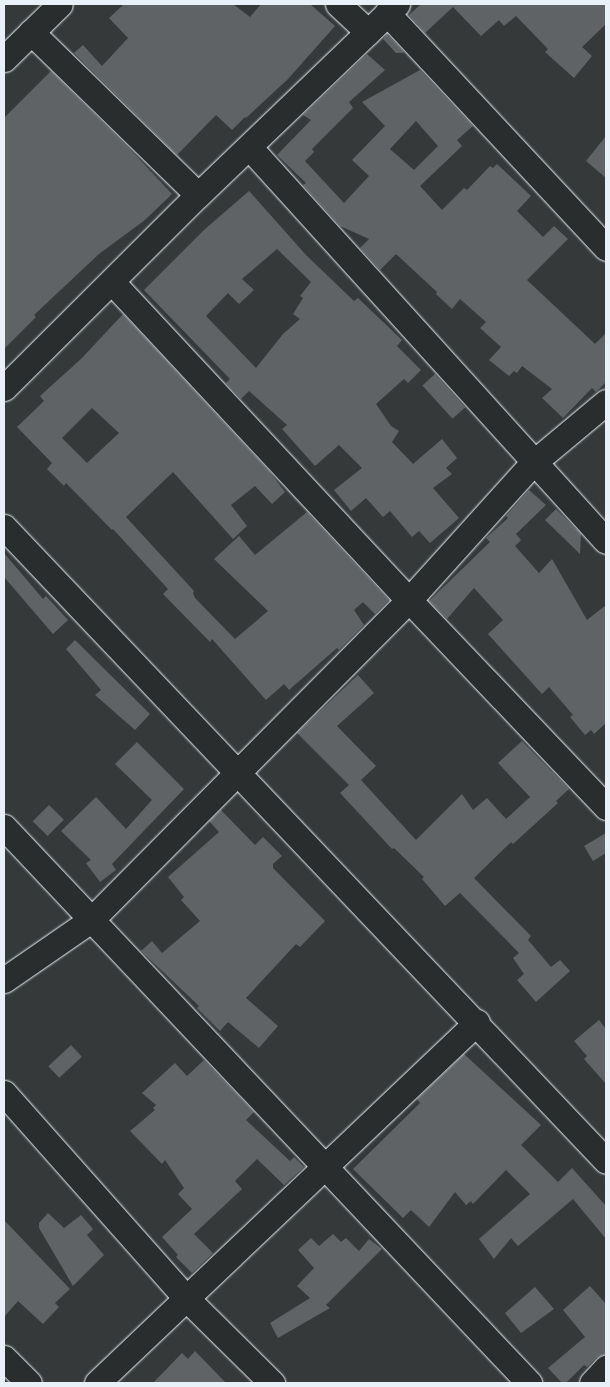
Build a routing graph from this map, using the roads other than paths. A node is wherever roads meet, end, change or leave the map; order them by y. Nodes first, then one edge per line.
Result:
1 (60, 4) edge
2 (338, 4) edge
3 (392, 8) edge
4 (31, 32) junction
5 (368, 32) junction
6 (4, 59) edge
7 (250, 148) junction
8 (198, 195) junction
9 (606, 248) edge
10 (112, 282) junction
11 (4, 388) edge
12 (606, 402) edge
13 (533, 463) junction
14 (4, 527) edge
15 (606, 541) edge
16 (409, 600) junction
17 (238, 774) junction
18 (606, 807) edge
19 (4, 827) edge
20 (92, 920) junction
21 (4, 980) edge
22 (477, 1022) junction
23 (4, 1093) edge
24 (606, 1161) edge
25 (324, 1168) junction
26 (186, 1299) junction
27 (4, 1358) edge
28 (606, 1368) edge
29 (29, 1383) edge
30 (97, 1383) edge
31 (272, 1383) edge
32 (529, 1383) edge
33 (592, 1383) edge

1 - 4 street
2 - 5 street
3 - 5 street
3 - 9 street
4 - 6 street
4 - 8 street
5 - 7 street
7 - 8 street
7 - 13 street
8 - 10 street
10 - 11 street
10 - 16 street
12 - 13 street
13 - 15 street
13 - 16 street
14 - 17 street
16 - 17 street
16 - 18 street
17 - 20 street
17 - 22 street
19 - 20 street
20 - 21 street
20 - 25 street
22 - 24 street
22 - 25 street
23 - 26 street
25 - 26 street
25 - 32 street
26 - 30 street
26 - 31 street
27 - 29 street
28 - 33 street

